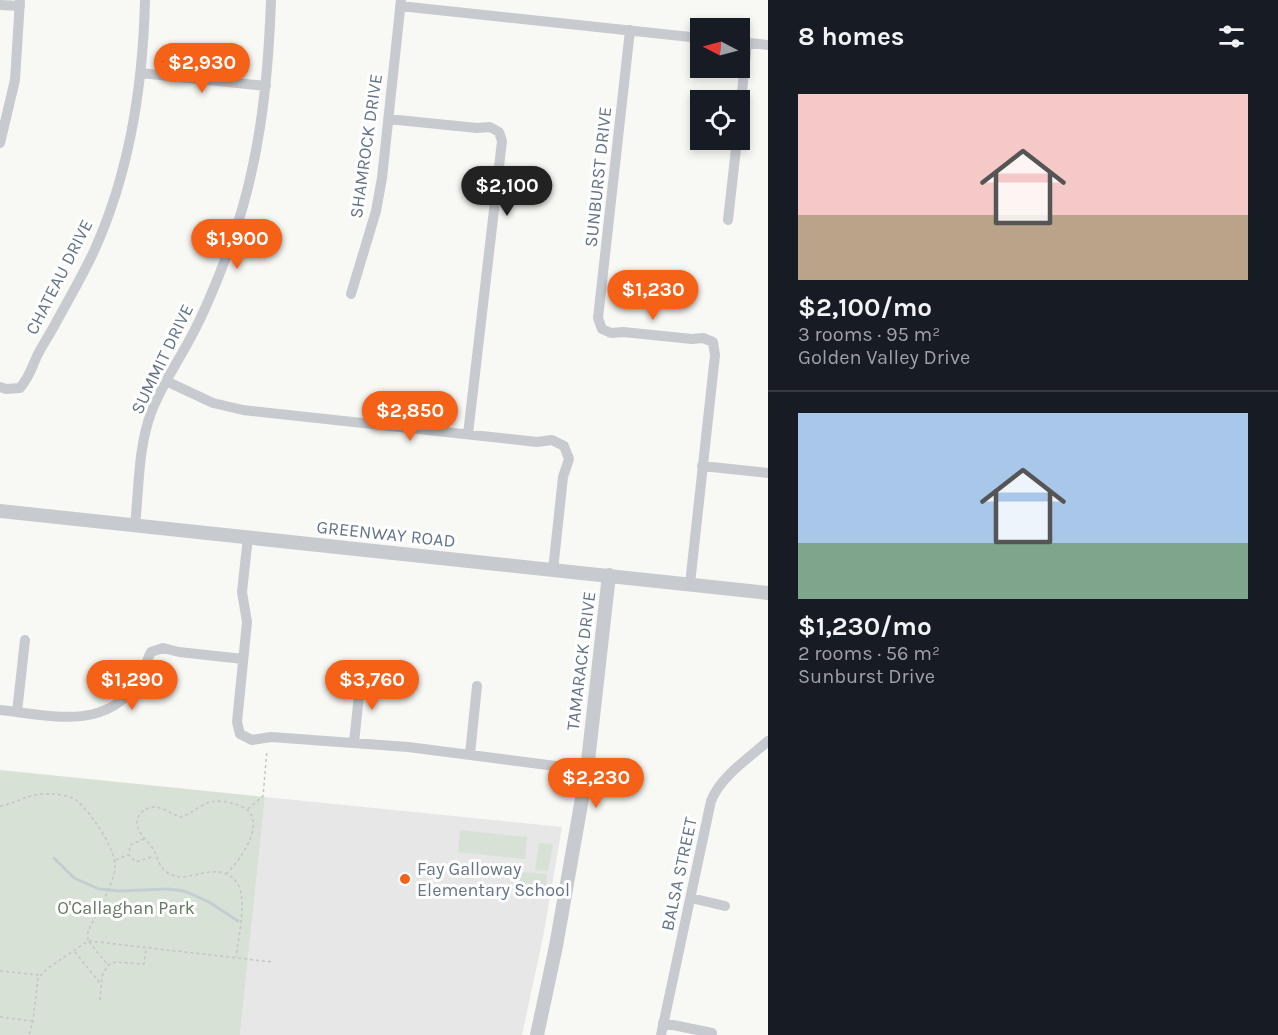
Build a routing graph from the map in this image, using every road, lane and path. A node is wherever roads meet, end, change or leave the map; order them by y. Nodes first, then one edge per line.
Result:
1 (145, 0) edge
2 (271, 0) edge
3 (20, 3) edge
4 (400, 3) edge
5 (0, 5) edge
6 (630, 30) junction
7 (690, 37) edge
8 (750, 44) edge
9 (768, 45) edge
10 (141, 73) junction
11 (266, 86) junction
12 (388, 118) junction
13 (0, 143) edge
14 (736, 150) edge
15 (728, 220) dead end
16 (351, 294) dead end
17 (166, 381) junction
18 (0, 387) edge
19 (468, 434) junction
20 (702, 466) junction
21 (768, 473) edge
22 (0, 511) edge
23 (135, 525) junction
24 (248, 537) junction
25 (553, 570) junction
26 (609, 575) junction
27 (690, 584) junction
28 (768, 593) edge
29 (25, 640) dead end
30 (243, 659) junction
31 (361, 675) dead end
32 (477, 686) dead end
33 (0, 710) edge
34 (17, 712) junction
35 (768, 741) edge
36 (354, 743) junction
37 (267, 750) dead end
38 (470, 754) junction
39 (586, 770) junction
40 (0, 806) edge
41 (247, 810) junction
42 (145, 839) junction
43 (129, 855) junction
44 (156, 855) junction
45 (114, 860) junction
46 (226, 874) junction
47 (691, 898) junction
48 (725, 906) dead end
49 (88, 941) junction
50 (147, 948) junction
51 (74, 951) junction
52 (236, 957) junction
53 (272, 962) dead end
54 (108, 965) junction
55 (0, 971) edge
56 (40, 975) junction
57 (101, 984) junction
58 (100, 1000) dead end
59 (0, 1017) edge
60 (33, 1021) junction
61 (663, 1023) junction
62 (712, 1033) dead end
63 (29, 1035) edge
64 (537, 1035) edge
65 (661, 1035) edge

1 - 10 street, CHATEAU DRIVE
2 - 11 street, SUMMIT DRIVE
3 - 5 street
3 - 13 street
4 - 6 street
4 - 12 street, SHAMROCK DRIVE
6 - 7 street
6 - 20 street, SUNBURST DRIVE
8 - 9 street
10 - 11 street
10 - 18 street, CHATEAU DRIVE
11 - 17 street, SUMMIT DRIVE
12 - 16 street, SHAMROCK DRIVE
12 - 19 street
14 - 15 street
17 - 19 street
17 - 23 street, SUMMIT DRIVE
19 - 25 street
20 - 21 street
20 - 27 street, SUNBURST DRIVE
22 - 23 street, GREENWAY ROAD
23 - 24 street, GREENWAY ROAD
24 - 25 street, GREENWAY ROAD
24 - 30 street
25 - 26 street, GREENWAY ROAD
26 - 27 street, GREENWAY ROAD
26 - 39 street, TAMARACK DRIVE
27 - 28 street, GREENWAY ROAD
29 - 34 street
30 - 34 street
30 - 36 street
31 - 36 street
32 - 38 street
33 - 34 street
35 - 47 street, BALSA STREET
36 - 38 street
37 - 41 path
38 - 39 street
39 - 64 street, TAMARACK DRIVE
40 - 45 path
41 - 42 path
41 - 46 path
42 - 43 path
42 - 44 path
43 - 44 path
43 - 45 path
44 - 46 path
45 - 49 path
46 - 52 path
47 - 48 street
47 - 61 street, BALSA STREET
49 - 50 path
49 - 51 path
49 - 54 path
50 - 52 path
50 - 54 path
51 - 56 path
51 - 57 path
52 - 53 path
54 - 57 path
55 - 56 path
56 - 60 path
57 - 58 path
59 - 60 path
60 - 63 path
61 - 62 street
61 - 65 street, BALSA STREET

